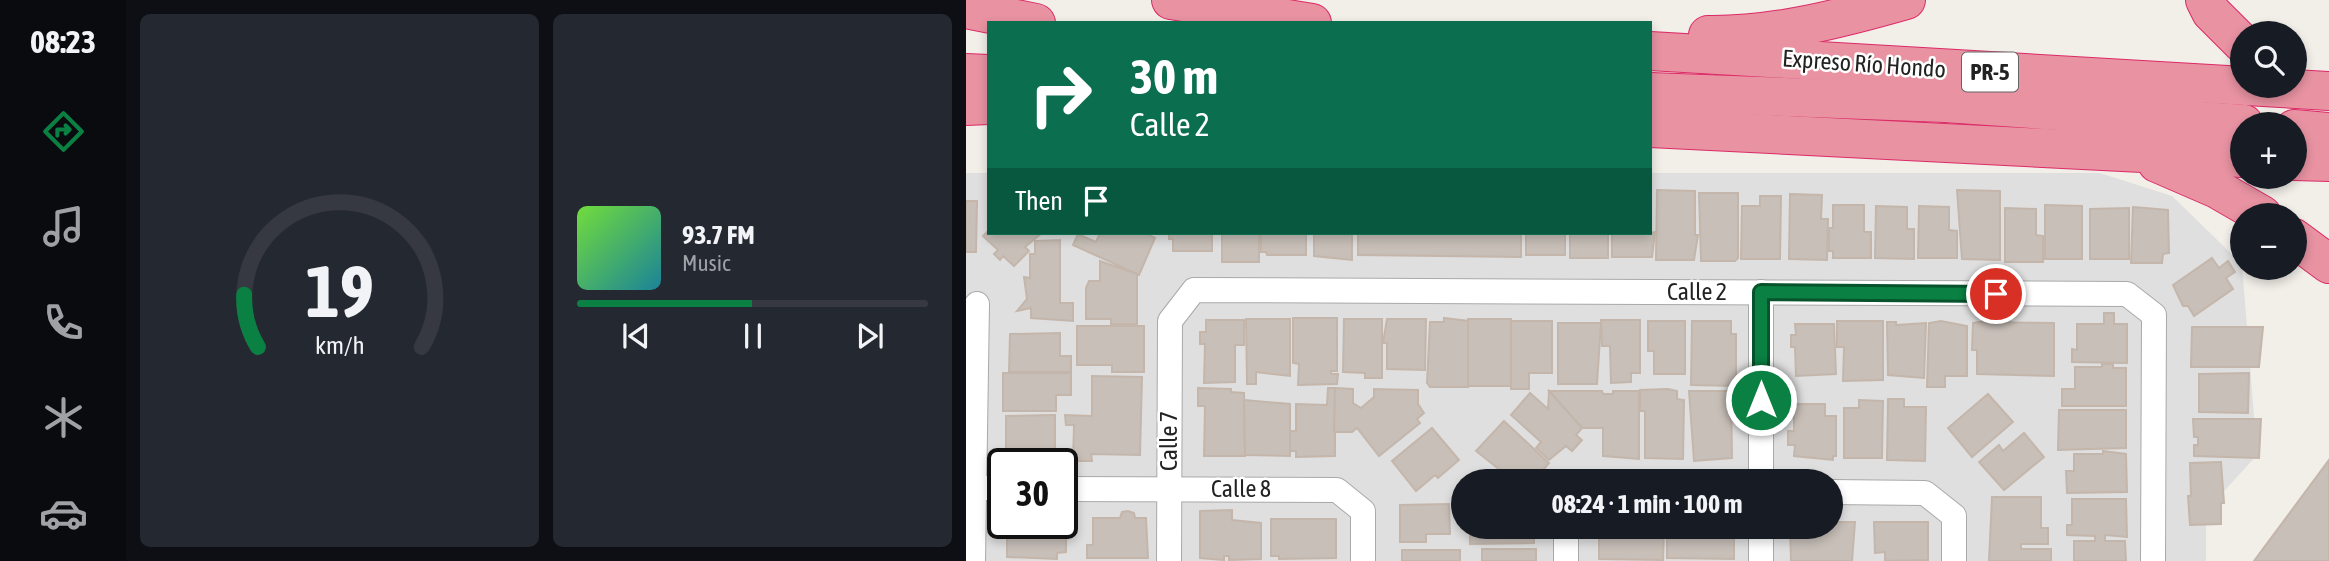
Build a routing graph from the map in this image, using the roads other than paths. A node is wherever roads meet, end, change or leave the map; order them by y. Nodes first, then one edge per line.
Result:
1 (1171, 0) edge
2 (1906, 0) edge
3 (2205, 0) edge
4 (966, 9) edge
5 (1026, 21) edge
6 (1300, 21) edge
7 (2230, 32) edge
8 (1652, 34) edge
9 (1652, 51) edge
10 (2307, 68) edge
11 (2329, 71) edge
12 (966, 73) edge
13 (987, 74) edge
14 (2329, 91) edge
15 (1652, 92) edge
16 (987, 104) edge
17 (966, 106) edge
18 (2230, 123) edge
19 (1652, 128) edge
20 (2307, 130) edge
21 (2329, 132) edge
22 (2129, 152) junction
23 (2230, 157) edge
24 (2307, 161) edge
25 (2329, 162) edge
26 (2241, 203) edge
27 (2307, 248) edge
28 (2329, 264) edge
29 (1761, 292) junction
30 (977, 304) dead end
31 (1170, 321) joint
32 (1761, 469) edge
33 (970, 488) edge
34 (1078, 489) edge
35 (1169, 489) junction
36 (1843, 492) edge
37 (1566, 539) edge
38 (1761, 539) edge
39 (973, 561) edge
40 (1169, 561) edge
41 (1363, 561) edge
42 (1566, 561) edge
43 (1761, 561) edge
44 (1954, 561) edge
45 (2153, 561) edge

1 - 6 highway
2 - 8 highway
3 - 7 highway
4 - 5 highway
9 - 14 highway, Expreso Río Hondo / PR-5
10 - 11 highway
12 - 13 highway
15 - 18 highway
16 - 17 highway
19 - 22 highway
20 - 21 highway
22 - 23 highway
22 - 26 highway
24 - 25 highway
27 - 28 highway
29 - 31 street, Calle 2
29 - 32 street
29 - 45 street, Calle 2
30 - 33 street
31 - 35 street, Calle 7
33 - 39 street
34 - 35 street, Calle 8
35 - 40 street, Calle 7
35 - 41 street, Calle 8
36 - 44 street
37 - 42 street
38 - 43 street

